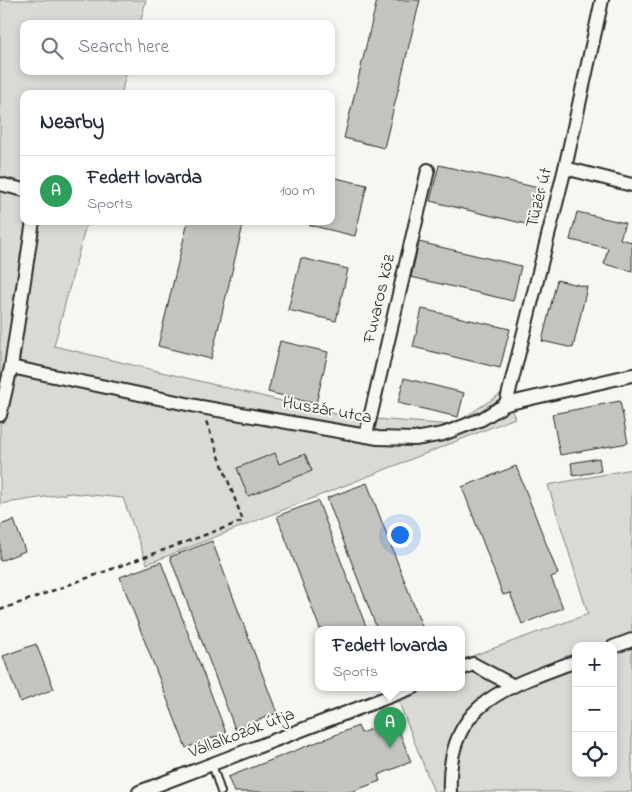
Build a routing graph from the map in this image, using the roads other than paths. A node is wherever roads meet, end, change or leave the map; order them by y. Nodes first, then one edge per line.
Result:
1 (602, 0) edge
2 (565, 168) junction
3 (428, 170) dead end
4 (0, 184) edge
5 (632, 185) edge
6 (20, 189) edge
7 (32, 225) edge
8 (11, 366) junction
9 (632, 375) edge
10 (506, 404) junction
11 (0, 415) edge
12 (366, 436) junction
13 (632, 640) edge
14 (617, 646) edge
15 (572, 664) edge
16 (465, 667) edge
17 (512, 686) junction
18 (404, 691) edge
19 (212, 764) junction
20 (139, 792) edge
21 (221, 792) edge
22 (450, 792) edge

1 - 2 street, Tüzér út
2 - 5 street
2 - 10 street, Tüzér út
3 - 12 street, Fuvaros köz
4 - 6 street
7 - 8 street
8 - 11 street
8 - 12 street, Huszár utca
9 - 10 street, Huszár utca
10 - 12 street, Huszár utca
13 - 14 street
15 - 17 street
16 - 17 street
17 - 22 street
18 - 19 street, Vállalkozók útja
19 - 20 street, Vállalkozók útja
19 - 21 lane

